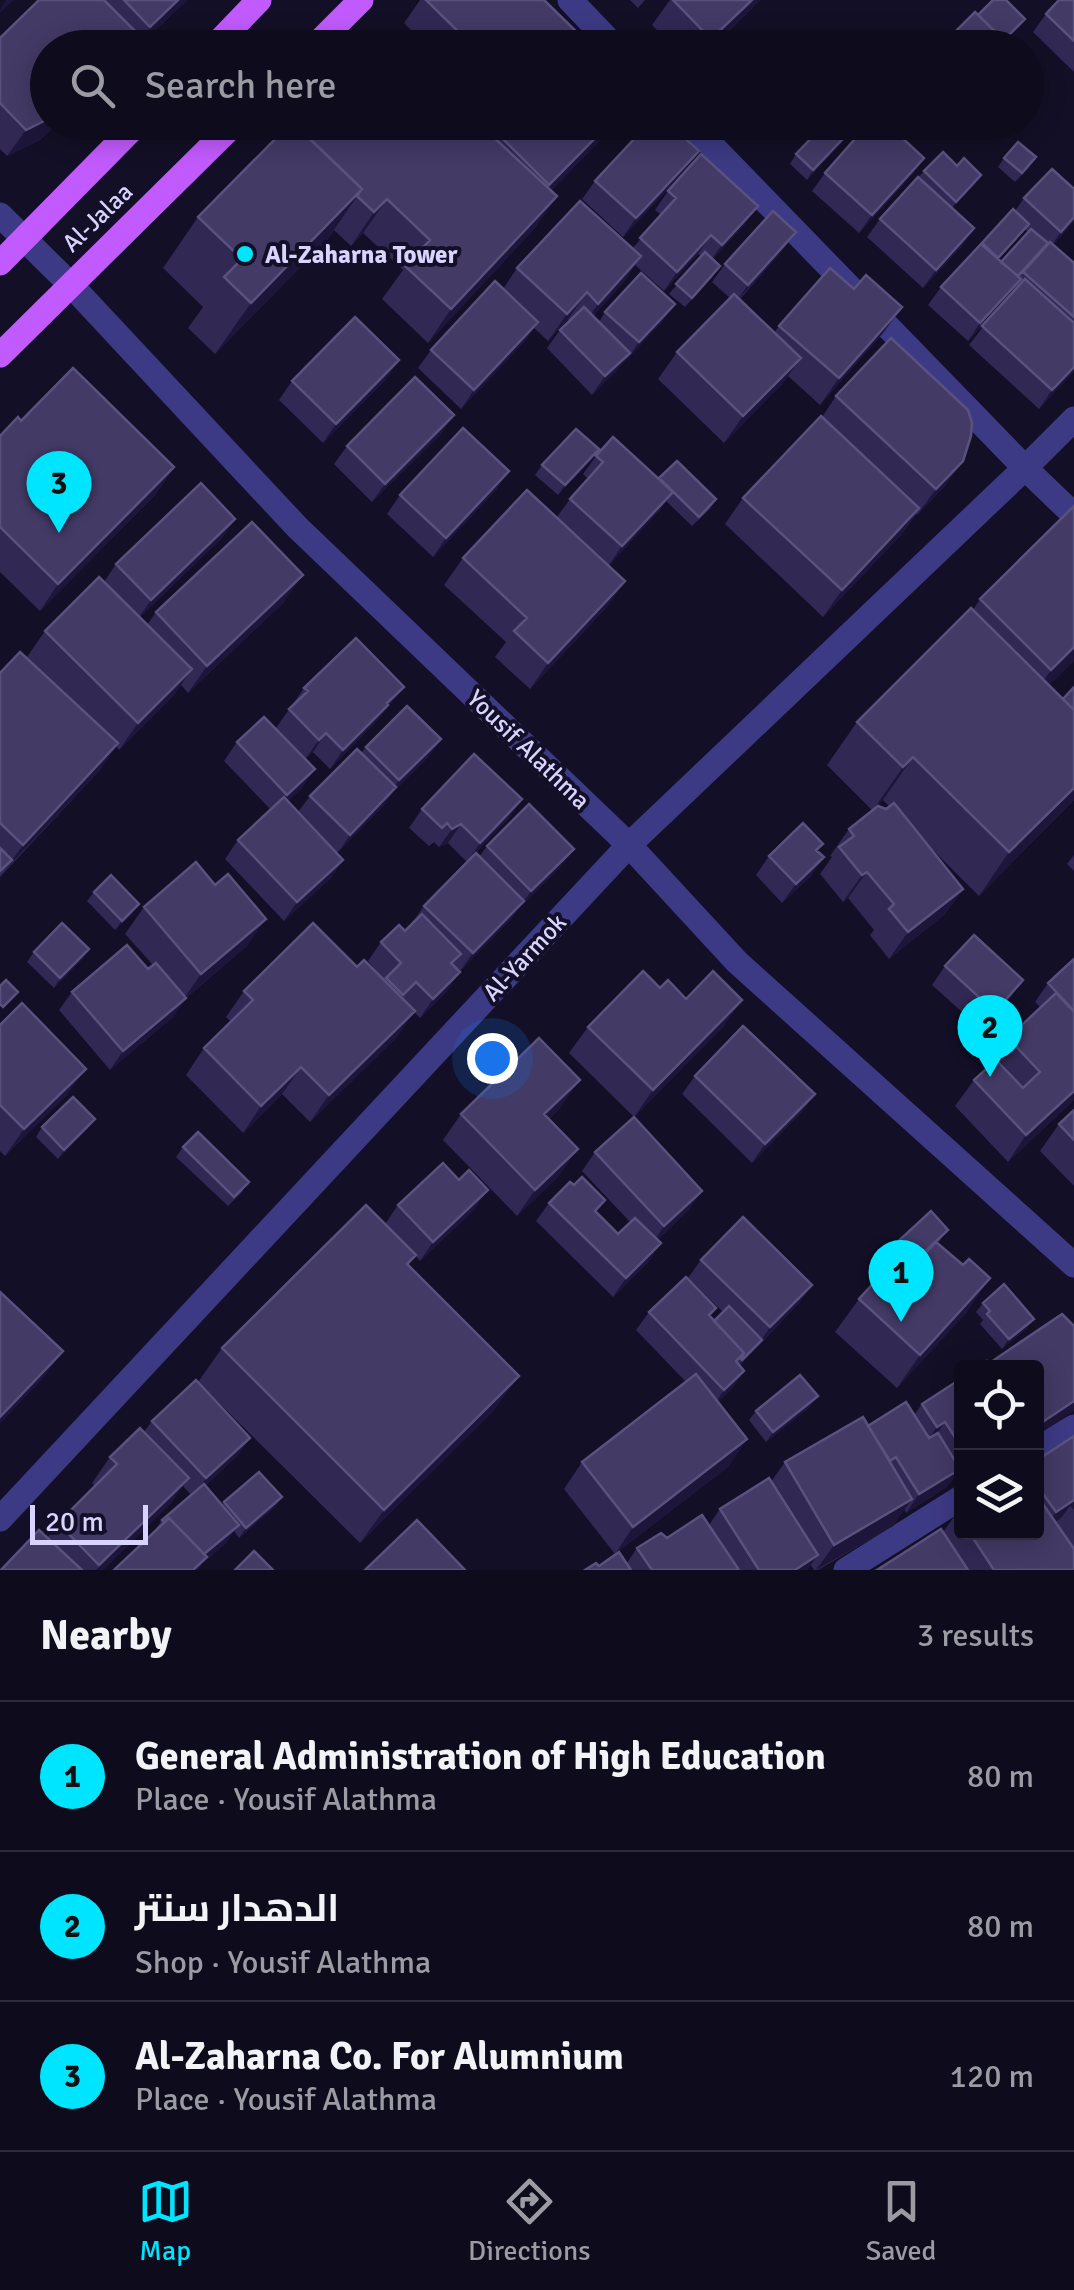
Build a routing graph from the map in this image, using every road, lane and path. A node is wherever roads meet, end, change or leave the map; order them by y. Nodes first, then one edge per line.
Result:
1 (259, 0) edge
2 (361, 0) edge
3 (570, 0) edge
4 (230, 30) edge
5 (330, 30) edge
6 (599, 30) edge
7 (121, 140) edge
8 (218, 140) edge
9 (706, 140) edge
10 (0, 215) edge
11 (24, 240) junction
12 (0, 263) edge
13 (70, 285) junction
14 (0, 355) edge
15 (1074, 419) edge
16 (1025, 468) junction
17 (1074, 515) edge
18 (629, 844) junction
19 (1074, 1265) edge
20 (1074, 1427) edge
21 (1044, 1445) edge
22 (954, 1503) edge
23 (0, 1519) edge
24 (846, 1570) edge

1 - 4 main road
2 - 5 main road
3 - 6 street
7 - 11 main road, Al-Jalaa
8 - 13 main road, Al-Jalaa
9 - 16 street
10 - 11 street, Yousif Alathma
11 - 12 main road, Al-Jalaa
11 - 13 street, Yousif Alathma
13 - 14 main road, Al-Jalaa
13 - 18 street, Yousif Alathma
15 - 16 street, Al-Yarmok
16 - 17 street
16 - 18 street, Al-Yarmok
18 - 19 street, Yousif Alathma
18 - 23 street, Al-Yarmok
20 - 21 street
22 - 24 street

